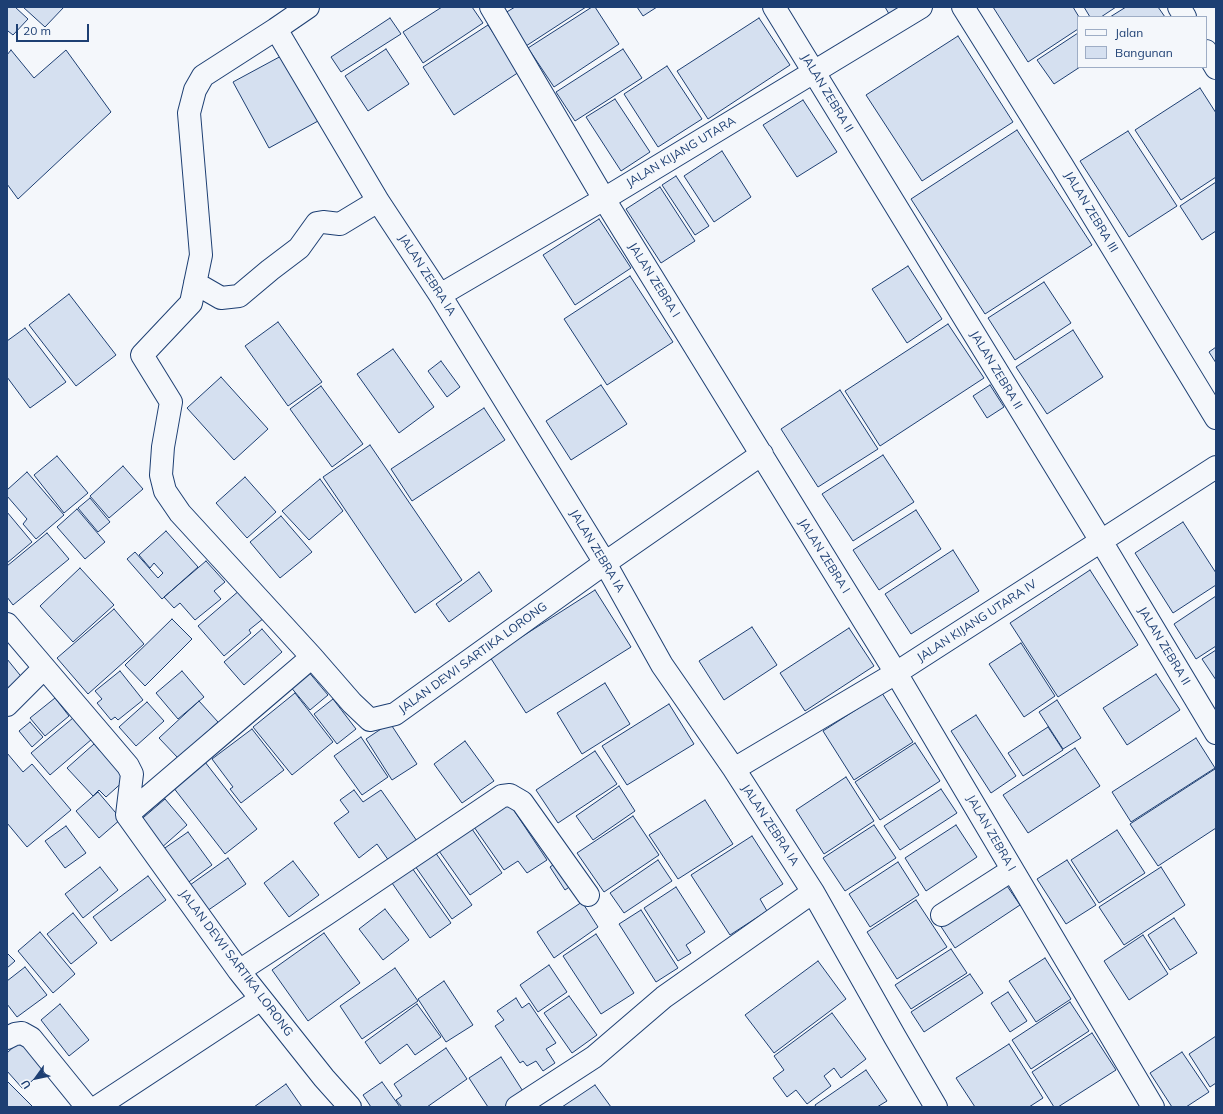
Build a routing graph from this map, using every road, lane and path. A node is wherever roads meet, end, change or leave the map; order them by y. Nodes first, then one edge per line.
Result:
1 (308, 7) edge
2 (491, 7) edge
3 (774, 7) edge
4 (921, 7) edge
5 (964, 7) edge
6 (1179, 7) edge
7 (1184, 16) edge
8 (276, 29) junction
9 (1207, 54) edge
10 (1216, 68) edge
11 (814, 73) junction
12 (604, 199) junction
13 (378, 201) junction
14 (195, 283) junction
15 (440, 295) junction
16 (1216, 418) edge
17 (762, 454) junction
18 (1216, 467) edge
19 (1101, 542) junction
20 (605, 563) junction
21 (7, 624) edge
22 (312, 657) junction
23 (44, 668) junction
24 (896, 673) junction
25 (7, 705) edge
26 (1216, 733) edge
27 (734, 769) junction
28 (127, 815) junction
29 (1012, 870) junction
30 (813, 892) junction
31 (588, 894) dead end
32 (942, 915) dead end
33 (238, 971) junction
34 (261, 999) junction
35 (7, 1038) edge
36 (347, 1106) edge
37 (87, 1107) edge
38 (97, 1107) edge
39 (517, 1107) edge
40 (936, 1107) edge
41 (1153, 1107) edge

1 - 8 street
2 - 12 street, JALAN ZEBRA I
3 - 11 street, JALAN ZEBRA II
4 - 11 street, JALAN KIJANG UTARA
5 - 16 street, JALAN ZEBRA III
6 - 7 street
8 - 13 street, JALAN ZEBRA IA
8 - 14 street
9 - 10 street
11 - 12 street, JALAN KIJANG UTARA
11 - 19 street, JALAN ZEBRA II
12 - 15 street, JALAN KIJANG UTARA
12 - 17 street, JALAN ZEBRA I
13 - 14 street
13 - 15 street, JALAN ZEBRA IA
14 - 22 street
15 - 20 street, JALAN ZEBRA IA
17 - 20 street
17 - 24 street, JALAN ZEBRA I
18 - 19 street, JALAN KIJANG UTARA IV
19 - 24 street, JALAN KIJANG UTARA IV
19 - 26 street, JALAN ZEBRA II
20 - 22 street, JALAN DEWI SARTIKA LORONG
20 - 27 street, JALAN ZEBRA IA
21 - 23 street
22 - 28 street
23 - 25 street
23 - 28 street
24 - 27 street, JALAN KIJANG UTARA IV
24 - 29 street, JALAN ZEBRA I
27 - 30 street, JALAN ZEBRA IA
28 - 33 street, JALAN DEWI SARTIKA LORONG
29 - 32 street
29 - 41 street, JALAN ZEBRA I
30 - 39 street
30 - 40 street, JALAN ZEBRA IA
31 - 33 street
33 - 34 street, JALAN DEWI SARTIKA LORONG
34 - 36 street, JALAN DEWI SARTIKA LORONG
34 - 38 street
35 - 37 street

